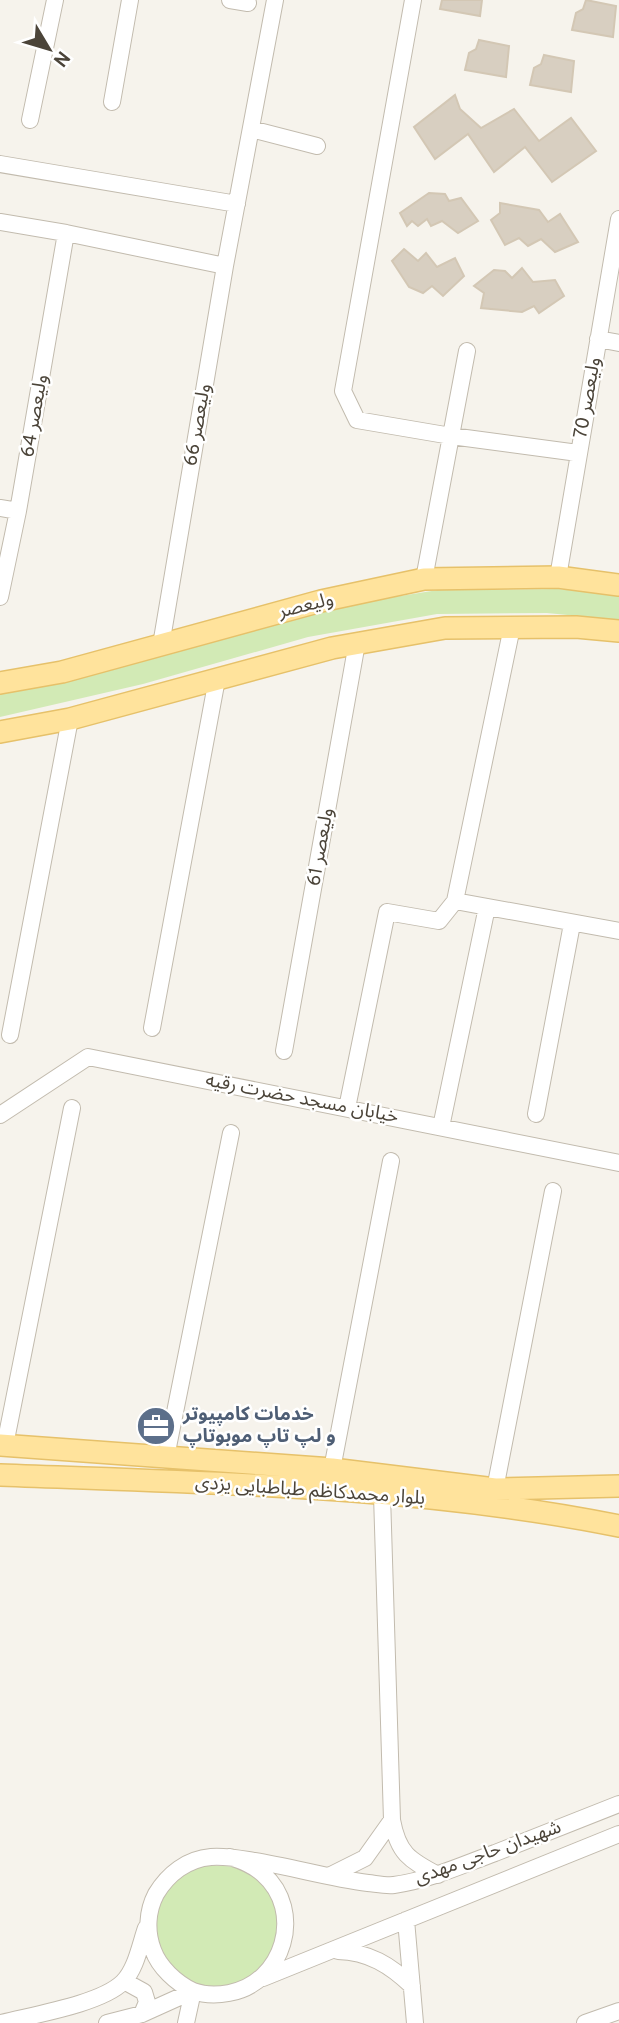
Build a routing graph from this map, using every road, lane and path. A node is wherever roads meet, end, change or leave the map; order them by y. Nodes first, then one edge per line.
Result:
1 (55, 0) edge
2 (130, 0) edge
3 (230, 0) edge
4 (275, 0) edge
5 (413, 0) edge
6 (248, 3) dead end
7 (113, 102) dead end
8 (30, 120) dead end
9 (251, 129) junction
10 (317, 146) dead end
11 (0, 164) edge
12 (237, 204) junction
13 (619, 219) edge
14 (0, 222) edge
15 (66, 233) junction
16 (225, 266) junction
17 (598, 339) junction
18 (619, 343) edge
19 (467, 351) dead end
20 (451, 436) junction
21 (578, 453) junction
22 (0, 508) edge
23 (19, 511) junction
24 (558, 577) junction
25 (424, 579) junction
26 (619, 585) edge
27 (0, 597) edge
28 (512, 627) junction
29 (619, 631) edge
30 (358, 643) junction
31 (161, 645) junction
32 (217, 679) junction
33 (0, 683) edge
34 (70, 719) junction
35 (0, 732) edge
36 (455, 901) junction
37 (487, 907) junction
38 (572, 924) junction
39 (619, 931) edge
40 (152, 1028) dead end
41 (10, 1035) dead end
42 (284, 1051) dead end
43 (72, 1108) dead end
44 (347, 1108) junction
45 (536, 1114) dead end
46 (0, 1115) edge
47 (441, 1127) junction
48 (231, 1133) dead end
49 (391, 1161) dead end
50 (619, 1163) edge
51 (552, 1191) dead end
52 (3, 1445) edge
53 (166, 1457) junction
54 (332, 1469) junction
55 (0, 1475) edge
56 (619, 1486) edge
57 (495, 1489) junction
58 (383, 1495) junction
59 (619, 1526) edge
60 (619, 1804) edge
61 (392, 1820) junction
62 (619, 1834) edge
63 (230, 1857) junction
64 (438, 1875) junction
65 (329, 1876) junction
66 (148, 1919) junction
67 (406, 1920) junction
68 (332, 1951) junction
69 (261, 1979) junction
70 (124, 1981) junction
71 (412, 1986) junction
72 (193, 1991) junction
73 (619, 2011) edge
74 (142, 2014) junction
75 (1, 2023) edge
76 (107, 2023) edge
77 (186, 2023) edge
78 (415, 2023) edge
79 (585, 2023) edge

1 - 8 street
2 - 7 street
3 - 6 street
4 - 9 street, ولیعصر 66
5 - 20 street
9 - 10 street
9 - 12 street, ولیعصر 66
11 - 12 street
12 - 16 street, ولیعصر 66
13 - 17 street, ولیعصر 70
14 - 15 street
15 - 16 street
15 - 23 street, ولیعصر 64
16 - 31 street, ولیعصر 66
17 - 18 street
17 - 21 street, ولیعصر 70
19 - 20 street
20 - 21 street
20 - 25 street
21 - 24 street, ولیعصر 70
22 - 23 street
23 - 27 street, ولیعصر 64
24 - 25 main road, ولیعصر
24 - 26 main road, ولیعصر
25 - 31 main road, ولیعصر
28 - 29 main road
28 - 30 main road
28 - 36 street
30 - 32 main road
30 - 42 street, ولیعصر 61
31 - 33 main road, ولیعصر
32 - 34 main road
32 - 40 street
34 - 35 main road
34 - 41 street
36 - 37 street
36 - 44 street
37 - 38 street
37 - 47 street
38 - 39 street
38 - 45 street
43 - 52 street
44 - 46 street, خیابان مسجد حضرت رقیه
44 - 47 street, خیابان مسجد حضرت رقیه
47 - 50 street, خیابان مسجد حضرت رقیه
48 - 53 street
49 - 54 street
51 - 57 street
52 - 53 main road, بلوار محمدکاظم طباطبایی یزدی
53 - 54 main road, بلوار محمدکاظم طباطبایی یزدی
54 - 57 main road, بلوار محمدکاظم طباطبایی یزدی
55 - 58 main road, بلوار محمدکاظم طباطبایی یزدی
56 - 57 main road, بلوار محمدکاظم طباطبایی یزدی
58 - 59 main road, بلوار محمدکاظم طباطبایی یزدی
58 - 61 street
60 - 64 street, شهیدان حاجی مهدی
61 - 64 street
61 - 65 street
62 - 67 street, شهیدان حاجی مهدی
63 - 65 street, شهیدان حاجی مهدی
63 - 66 street
63 - 69 street
64 - 65 street, شهیدان حاجی مهدی
66 - 70 street
66 - 72 street
67 - 68 street, شهیدان حاجی مهدی
67 - 71 street
68 - 69 street, شهیدان حاجی مهدی
68 - 71 street
69 - 72 street
70 - 74 street
70 - 75 street
71 - 78 street
72 - 74 street
72 - 77 street
73 - 79 street
74 - 76 street

